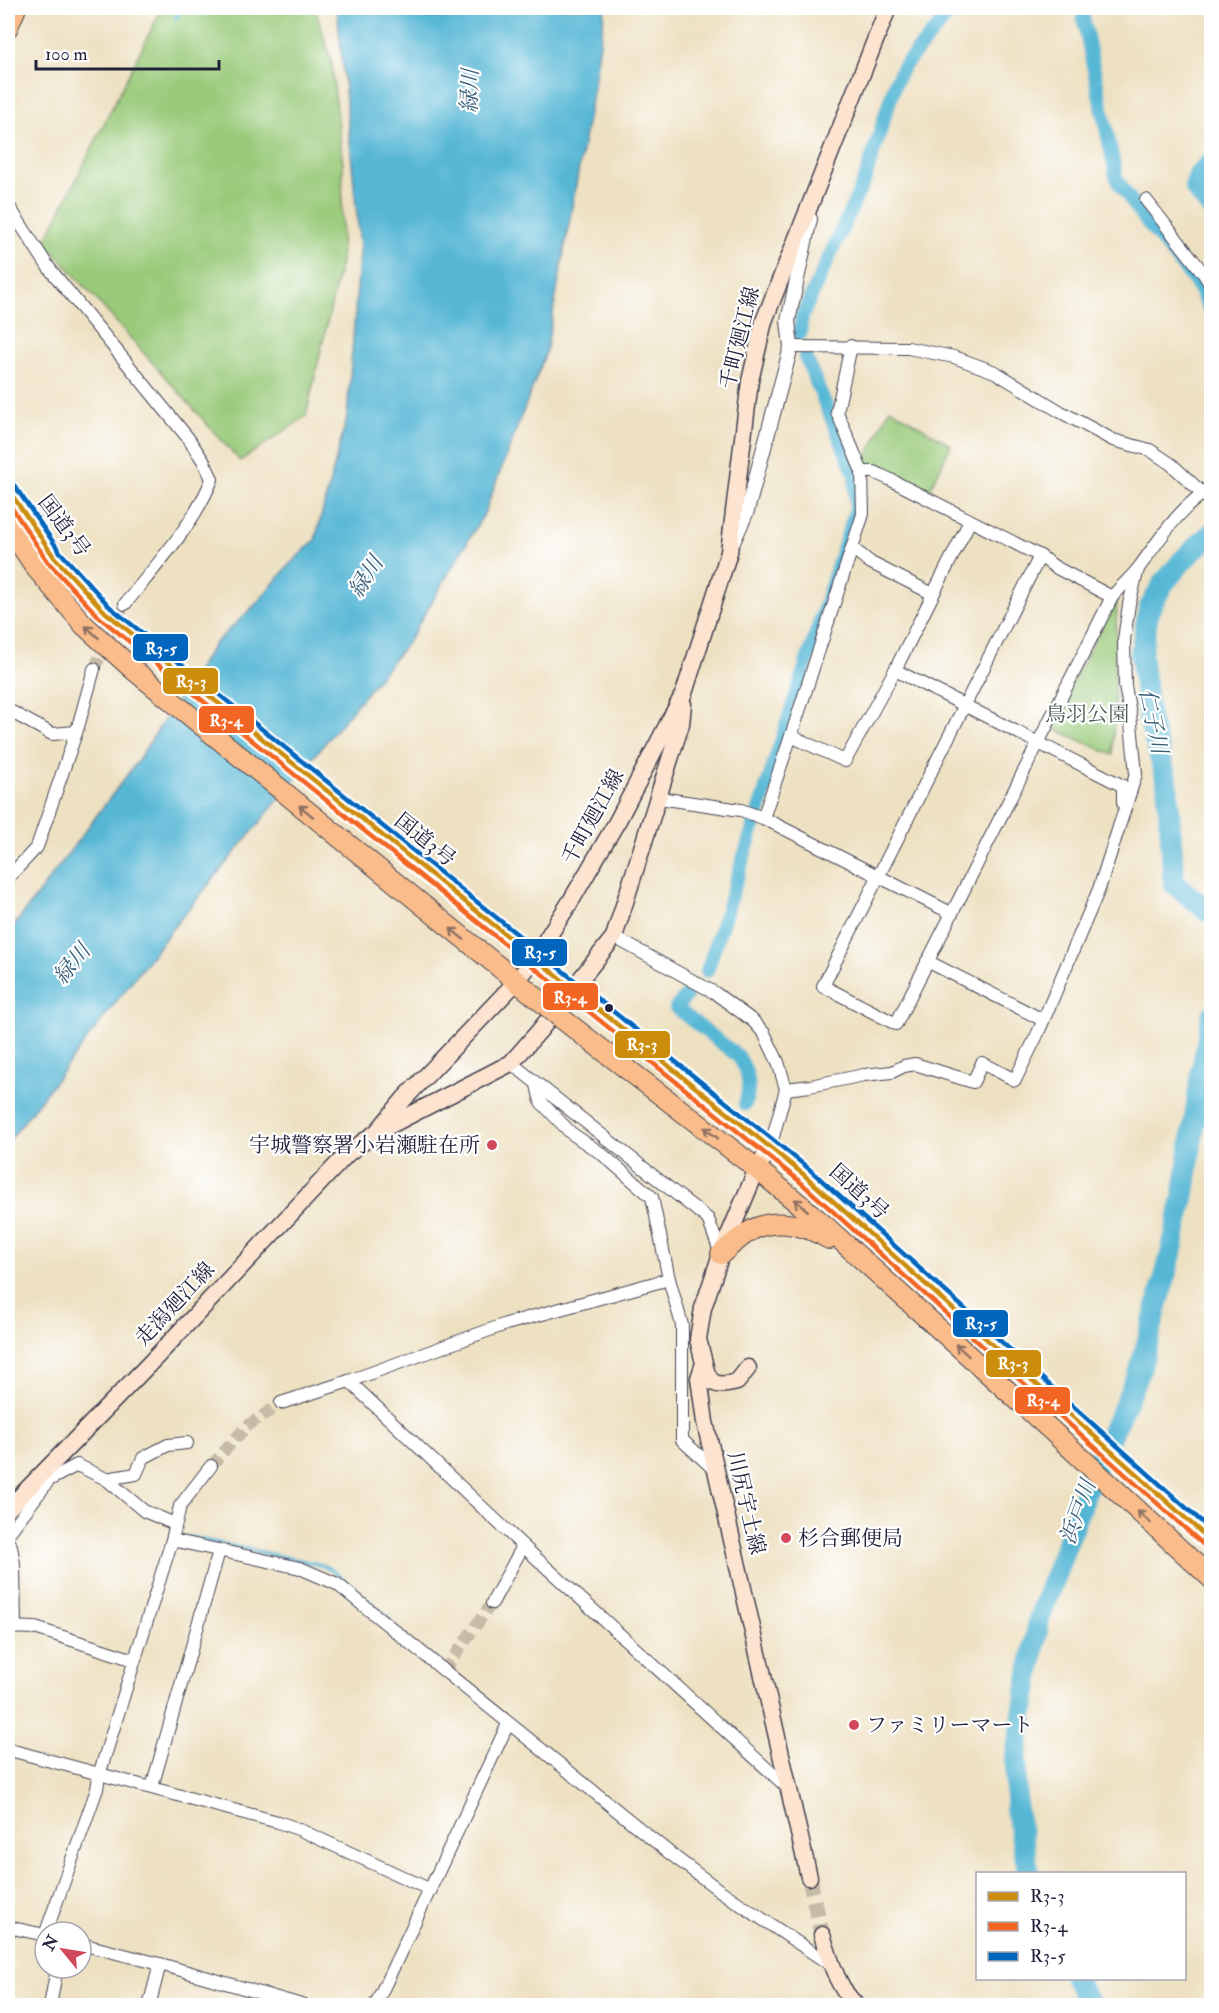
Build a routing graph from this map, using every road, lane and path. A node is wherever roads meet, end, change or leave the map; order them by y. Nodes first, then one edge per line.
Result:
1 (17, 8) edge
2 (888, 8) edge
3 (8, 29) edge
4 (814, 193) junction
5 (1146, 200) dead end
6 (8, 205) edge
7 (1212, 287) edge
8 (851, 346) junction
9 (791, 347) junction
10 (862, 472) junction
11 (8, 489) edge
12 (1206, 491) edge
13 (1212, 502) edge
14 (970, 521) junction
15 (8, 526) edge
16 (852, 548) junction
17 (729, 552) junction
18 (1040, 556) junction
19 (1138, 568) junction
20 (933, 594) junction
21 (1112, 597) junction
22 (125, 604) tunnel mouth
23 (94, 669) tunnel mouth
24 (895, 670) junction
25 (684, 693) junction
26 (963, 705) junction
27 (8, 710) edge
28 (76, 732) junction
29 (791, 736) junction
30 (1038, 743) junction
31 (659, 798) junction
32 (1123, 812) junction
33 (763, 818) junction
34 (878, 877) junction
35 (8, 878) edge
36 (951, 913) junction
37 (614, 937) junction
38 (529, 954) junction
39 (927, 960) junction
40 (509, 976) junction
41 (1043, 1020) junction
42 (511, 1063) junction
43 (537, 1085) junction
44 (786, 1089) junction
45 (377, 1132) junction
46 (770, 1148) junction
47 (757, 1169) junction
48 (721, 1254) junction
49 (860, 1258) junction
50 (669, 1279) junction
51 (704, 1363) junction
52 (748, 1368) dead end
53 (349, 1382) junction
54 (280, 1403) tunnel mouth
55 (188, 1443) dead end
56 (211, 1466) tunnel mouth
57 (716, 1471) junction
58 (106, 1479) junction
59 (42, 1480) junction
60 (8, 1509) edge
61 (175, 1524) junction
62 (8, 1534) edge
63 (1205, 1536) edge
64 (172, 1540) junction
65 (8, 1543) edge
66 (523, 1546) junction
67 (219, 1551) junction
68 (1212, 1579) edge
69 (492, 1603) tunnel mouth
70 (11, 1628) edge
71 (134, 1660) junction
72 (508, 1724) junction
73 (8, 1755) edge
74 (99, 1775) junction
75 (152, 1787) junction
76 (789, 1788) junction
77 (809, 1877) tunnel mouth
78 (431, 1890) junction
79 (50, 1920) edge
80 (8, 1927) edge
81 (33, 1932) edge
82 (822, 1935) tunnel mouth
83 (93, 1947) edge
84 (160, 1964) junction
85 (831, 1965) junction
86 (55, 1980) edge
87 (848, 2003) edge
88 (50, 2006) edge
89 (149, 2006) edge
90 (305, 2006) edge
91 (375, 2006) edge

1 - 3 main road
2 - 4 main road, 千町廻江線
4 - 9 street
4 - 17 main road, 千町廻江線
5 - 7 street
6 - 22 street
8 - 9 street
8 - 10 street
8 - 12 street
9 - 17 street
10 - 14 street
10 - 16 street
11 - 38 highway, 国道3号
12 - 13 street
12 - 19 street
14 - 18 street
14 - 20 street
40 -> 15 highway
16 - 20 street
16 - 29 street
17 - 25 main road, 千町廻江線
18 - 21 street
18 - 26 street
19 - 21 street
19 - 32 street
20 - 24 street
21 - 30 street
23 - 28 street
24 - 26 street
24 - 29 street
25 - 31 main road, 千町廻江線
25 - 38 main road, 千町廻江線
26 - 30 street
26 - 34 street
27 - 28 street
28 - 35 street
29 - 33 street
30 - 32 street
30 - 36 street
31 - 33 street
31 - 37 main road, 千町廻江線
32 - 41 street
33 - 34 street
34 - 36 street
34 - 39 street
36 - 39 street
37 - 42 main road, 走潟廻江線
37 - 44 street
38 - 40 main road, 走潟廻江線
38 - 46 highway, 国道3号, bridge
39 - 41 street
40 - 45 main road, 走潟廻江線
47 -> 40 highway, bridge
41 - 44 street
42 - 43 street
42 - 45 main road, 走潟廻江線
43 - 48 street
43 - 50 street
44 - 46 street
45 - 59 main road, 走潟廻江線
46 - 47 main road, 川尻宇土線
46 - 63 highway, 国道3号
47 - 48 main road, 川尻宇土線
49 -> 47 highway
48 - 49 highway
48 - 51 main road, 川尻宇土線
68 -> 49 highway
50 - 53 street
50 - 57 street
51 - 52 main road
51 - 57 main road, 川尻宇土線
53 - 54 street
53 - 66 street
55 - 58 street
56 - 61 street
57 - 76 main road, 川尻宇土線
58 - 59 street
58 - 61 street
59 - 60 main road, 走潟廻江線
59 - 62 street
61 - 64 street
64 - 67 street
64 - 71 street
65 - 70 street
66 - 69 street
66 - 76 street
67 - 72 street
67 - 75 street
70 - 71 street
71 - 74 street
72 - 78 street
72 - 85 street
73 - 74 street
74 - 75 street
74 - 79 street
75 - 78 street
76 - 77 main road, 川尻宇土線
78 - 91 street
80 - 81 street
82 - 85 main road
83 - 84 street
84 - 89 street
84 - 90 street
85 - 87 main road
86 - 88 street

